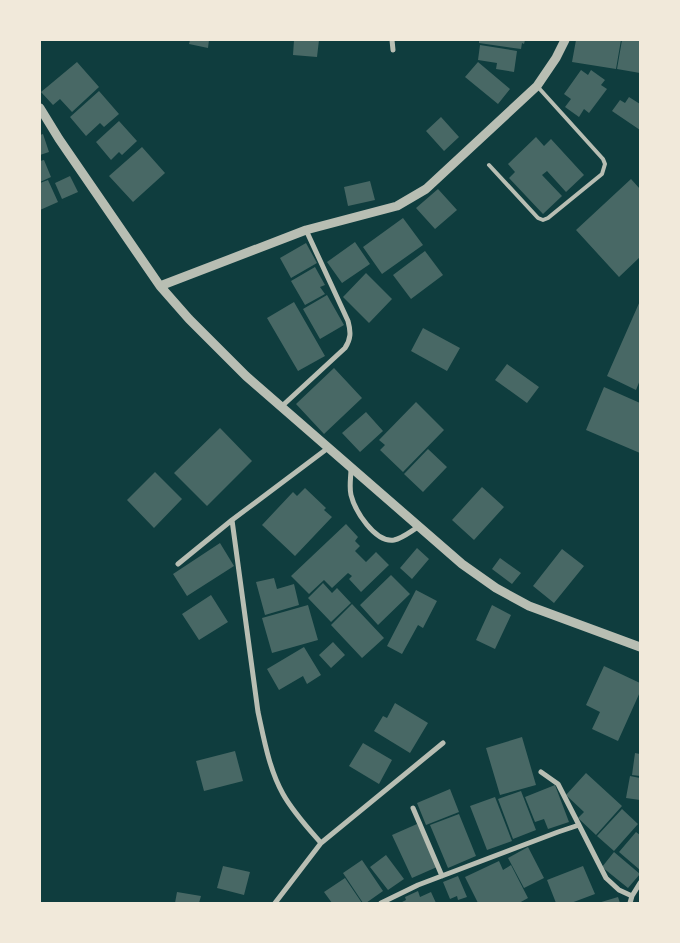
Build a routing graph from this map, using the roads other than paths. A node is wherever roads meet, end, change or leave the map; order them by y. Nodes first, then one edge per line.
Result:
1 (392, 40) edge
2 (565, 40) edge
3 (393, 50) dead end
4 (537, 86) junction
5 (40, 108) edge
6 (489, 165) dead end
7 (306, 230) junction
8 (160, 286) junction
9 (281, 407) junction
10 (328, 448) junction
11 (351, 468) junction
12 (232, 520) junction
13 (418, 526) junction
14 (178, 564) dead end
15 (640, 647) edge
16 (443, 742) dead end
17 (541, 772) dead end
18 (413, 808) dead end
19 (580, 825) junction
20 (321, 843) junction
21 (442, 876) junction
22 (640, 883) edge
23 (632, 896) junction
24 (275, 903) edge
25 (381, 903) edge
26 (630, 903) edge

1 - 3 street
2 - 4 street
4 - 6 lane
4 - 7 street
5 - 8 street
7 - 8 street
7 - 9 street
8 - 9 street
9 - 10 street
10 - 11 street
10 - 12 street
11 - 13 street
11 - 13 street
12 - 14 street
12 - 20 street
13 - 15 street
16 - 20 street
17 - 19 street
18 - 21 street
19 - 21 street
19 - 23 street
20 - 24 street
21 - 25 street
22 - 23 street
23 - 26 street

